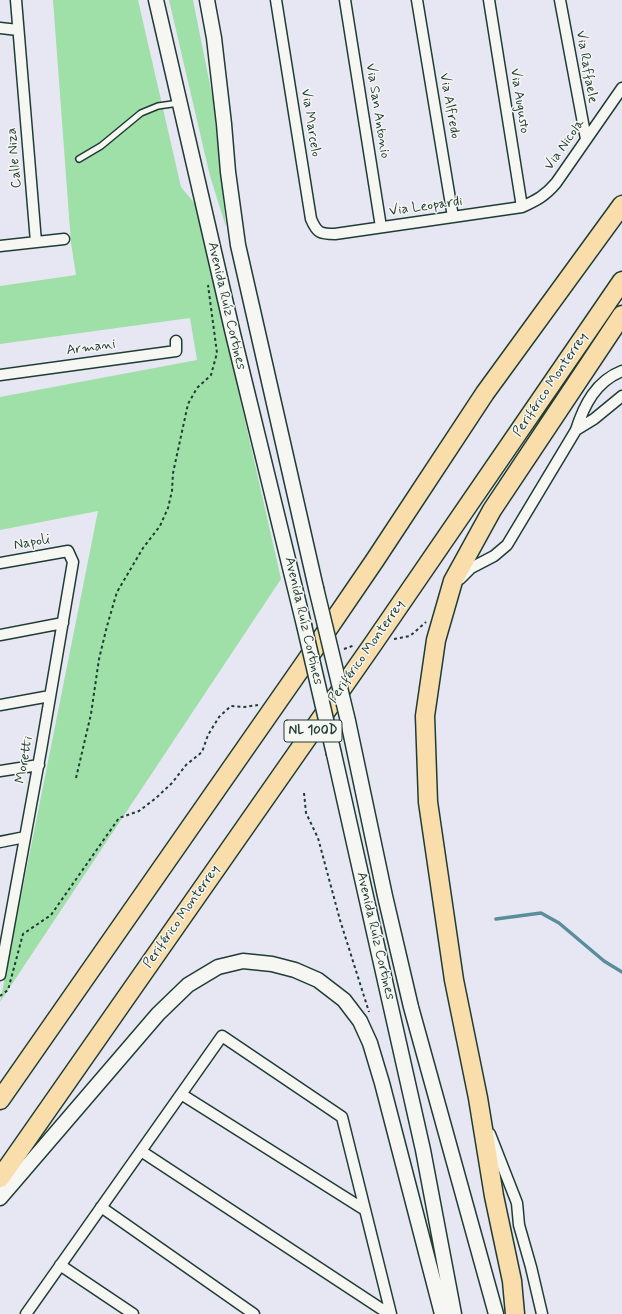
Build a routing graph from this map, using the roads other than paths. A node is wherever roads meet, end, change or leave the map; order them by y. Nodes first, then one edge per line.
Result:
1 (16, 0) edge
2 (156, 0) edge
3 (207, 0) edge
4 (276, 0) edge
5 (345, 0) edge
6 (417, 0) edge
7 (489, 0) edge
8 (560, 0) edge
9 (0, 28) edge
10 (18, 30) junction
11 (622, 88) edge
12 (180, 103) junction
13 (586, 139) junction
14 (79, 159) dead end
15 (622, 205) edge
16 (522, 207) junction
17 (453, 217) junction
18 (381, 227) junction
19 (334, 234) joint
20 (64, 239) dead end
21 (36, 242) junction
22 (0, 246) edge
23 (622, 281) edge
24 (622, 315) edge
25 (176, 341) dead end
26 (620, 370) edge
27 (0, 375) edge
28 (622, 396) edge
29 (576, 430) junction
30 (68, 551) joint
31 (0, 563) edge
32 (63, 623) junction
33 (0, 635) edge
34 (50, 696) junction
35 (0, 705) edge
36 (39, 765) junction
37 (0, 771) edge
38 (25, 837) junction
39 (0, 842) edge
40 (0, 975) edge
41 (454, 980) junction
42 (181, 1094) junction
43 (478, 1098) junction
44 (0, 1100) edge
45 (141, 1151) junction
46 (0, 1178) edge
47 (0, 1198) edge
48 (101, 1207) junction
49 (365, 1210) junction
50 (60, 1265) junction
51 (26, 1314) edge
52 (133, 1314) edge
53 (254, 1314) edge
54 (390, 1314) edge
55 (442, 1314) edge
56 (454, 1314) edge
57 (496, 1314) edge
58 (515, 1314) edge
59 (542, 1314) edge

1 - 10 street, Calle Niza
2 - 12 main road, Avenida Ruíz Cortines
3 - 57 main road, Avenida Ruíz Cortines, bridge
4 - 19 street, Via Marcelo
5 - 18 street, Via San Antonio
6 - 17 street, Via Alfredo
7 - 16 street, Via Augusto
8 - 13 street, Via Raffaele
9 - 10 street
10 - 21 street, Calle Niza
11 - 13 street, Via Nicola
12 - 14 lane
12 - 56 main road, Avenida Ruíz Cortines, bridge
13 - 16 street, Via Nicola
15 - 44 highway, NL 100D
16 - 17 street, Via Leopardi
17 - 18 street, Via Leopardi
18 - 19 street, Via Leopardi
20 - 21 street
21 - 22 street
23 - 46 highway, Periférico Monterrey / NL 100D
24 - 41 highway
25 - 27 street, Armani
26 - 29 street
28 - 29 street
29 - 41 street
30 - 31 street, Napoli
30 - 32 street, Moretti
32 - 33 street
32 - 34 street, Moretti
34 - 35 street
34 - 36 street, Moretti
36 - 37 street
36 - 38 street, Moretti
38 - 39 street
38 - 40 street, Moretti
41 - 43 highway
42 - 45 street
42 - 49 street
42 - 49 street
43 - 58 highway
43 - 59 street
45 - 48 street
45 - 54 street
47 - 55 main road
48 - 50 street
48 - 53 street
49 - 54 street
50 - 51 street
50 - 52 street

